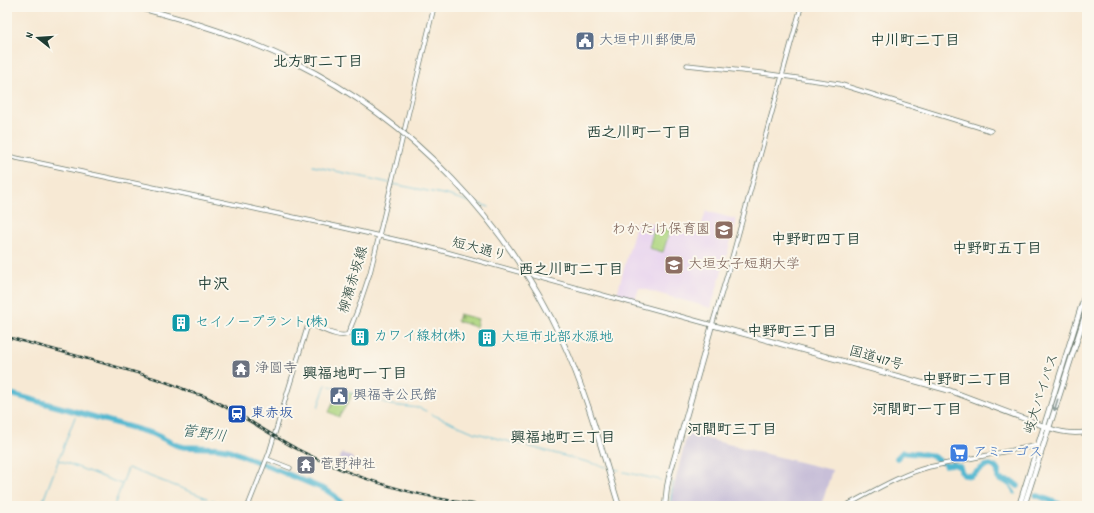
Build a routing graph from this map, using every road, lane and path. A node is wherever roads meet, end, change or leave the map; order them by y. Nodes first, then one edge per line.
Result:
1 (137, 7) edge
2 (434, 7) edge
3 (800, 7) edge
4 (687, 64) dead end
5 (782, 76) junction
6 (991, 131) dead end
7 (7, 156) edge
8 (379, 235) junction
9 (1087, 288) edge
10 (1087, 309) edge
11 (712, 325) junction
12 (1066, 366) junction
13 (1044, 426) junction
14 (1049, 428) junction
15 (1087, 432) edge
16 (1038, 445) junction
17 (266, 460) junction
18 (290, 468) dead end
19 (248, 506) edge
20 (619, 506) edge
21 (664, 506) edge
22 (845, 506) edge
23 (1019, 506) edge
24 (1024, 506) edge

1 - 20 highway, bridge
2 - 8 street, 柳瀬赤坂線
3 - 5 street
4 - 5 street
5 - 6 street
5 - 11 street
7 - 8 street, 短大通り
8 - 11 street, 短大通り
8 - 17 street, 柳瀬赤坂線
9 - 12 highway, 岐大バイパス
10 - 12 highway, 岐大バイパス
11 - 13 highway, 国道417号
11 - 21 highway
12 - 13 highway, 岐大バイパス
12 -> 14 highway, 岐大バイパス
13 - 14 highway, 国道417号
13 - 16 highway, 岐大バイパス
14 - 15 main road
14 - 24 highway, 岐大バイパス
16 - 22 street
16 - 23 highway, 岐大バイパス
17 - 18 street
17 - 19 street, 柳瀬赤坂線

